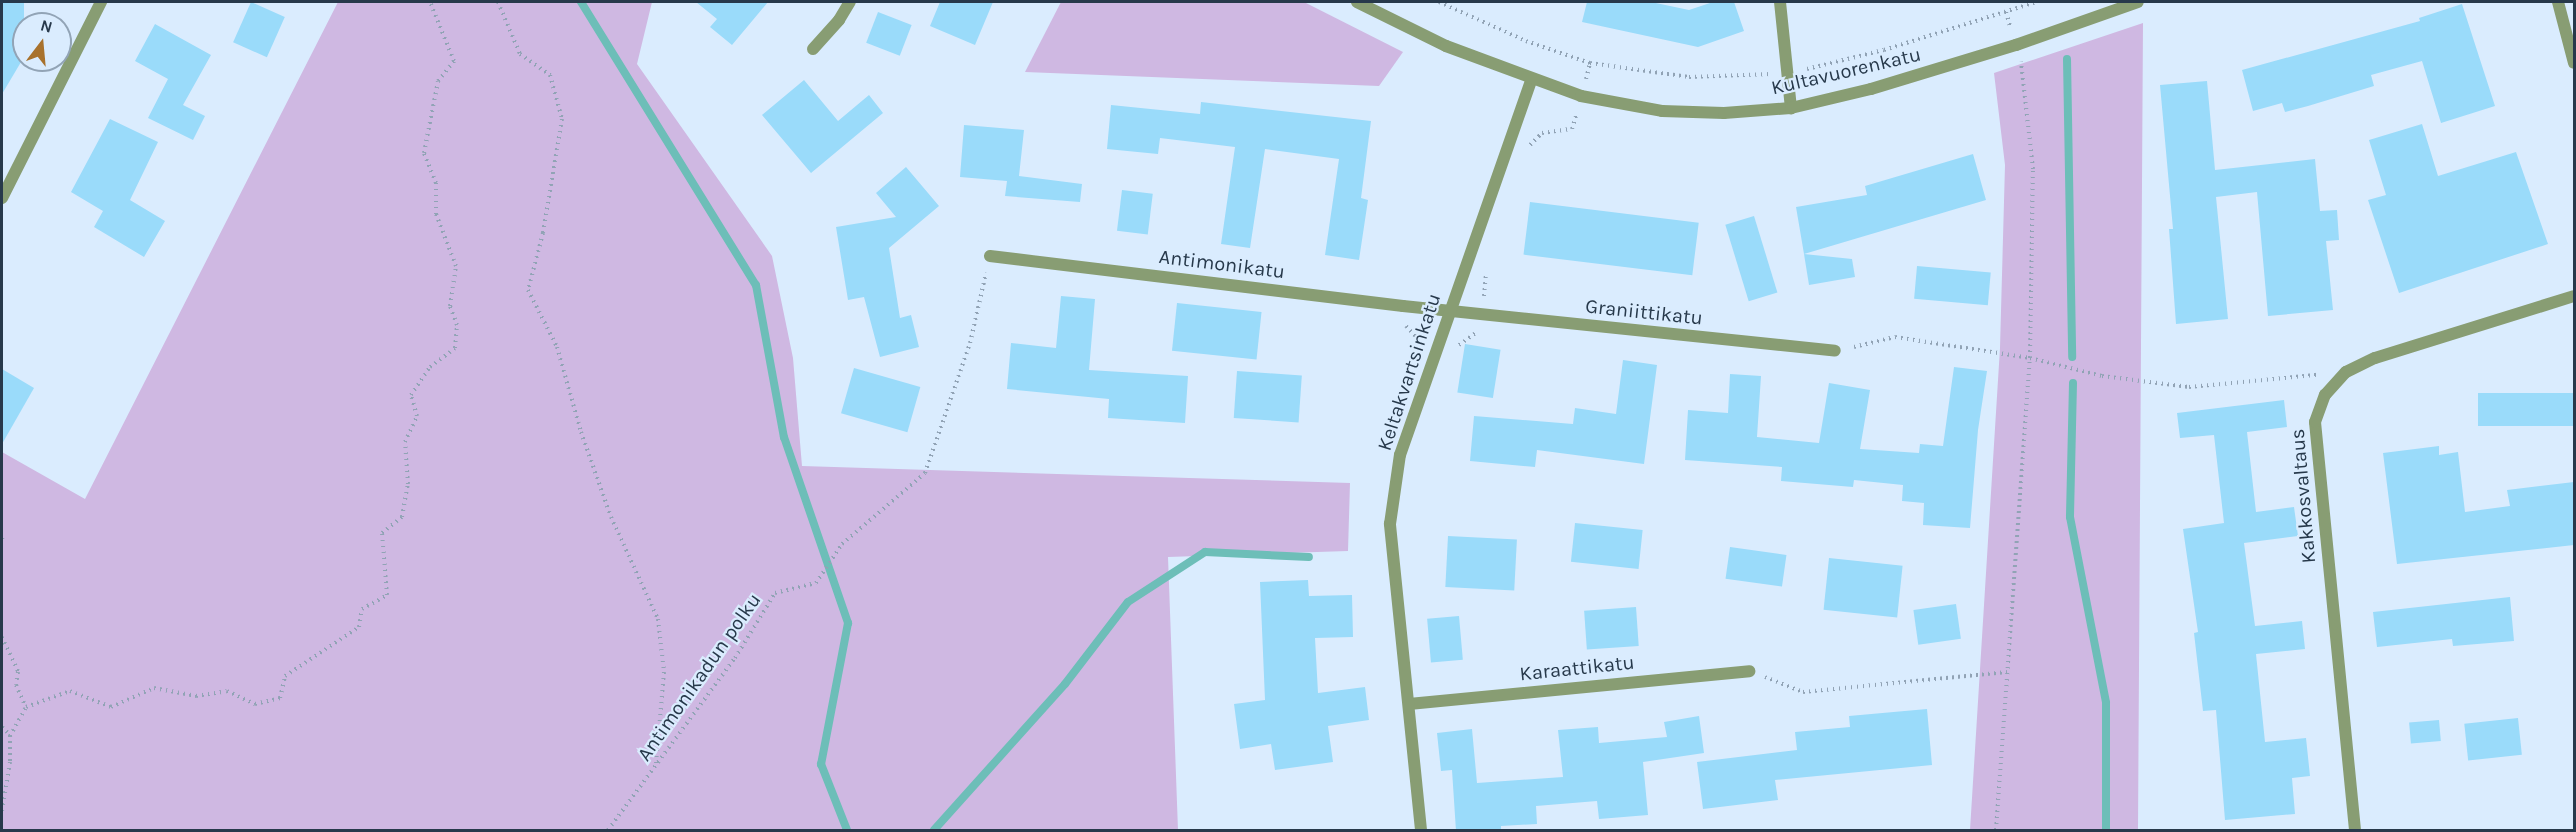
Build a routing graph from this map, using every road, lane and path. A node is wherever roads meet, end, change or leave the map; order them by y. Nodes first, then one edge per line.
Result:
1 (101, 2) edge
2 (430, 2) edge
3 (498, 2) edge
4 (850, 2) edge
5 (1357, 2) edge
6 (1439, 2) edge
7 (1780, 2) edge
8 (2036, 2) edge
9 (2138, 2) edge
10 (2558, 2) edge
11 (2020, 4) edge
12 (813, 49) dead end
13 (2574, 63) edge
14 (2023, 70) dead end
15 (1787, 74) junction
16 (1532, 80) junction
17 (1791, 108) junction
18 (2, 198) edge
19 (990, 256) joint
20 (2574, 296) edge
21 (1449, 311) junction
22 (1835, 351) joint
23 (2030, 358) junction
24 (2346, 372) junction
25 (2, 637) edge
26 (1749, 670) joint
27 (2007, 672) junction
28 (1409, 704) junction
29 (26, 707) junction
30 (2, 727) edge
31 (10, 736) junction
32 (656, 764) junction
33 (2, 811) edge
34 (608, 831) edge
35 (1421, 831) edge
36 (1996, 831) edge
37 (2355, 831) edge

1 - 18 street
2 - 29 path
3 - 32 path
4 - 12 street
5 - 16 street, Kultavuorenkatu
6 - 15 path
7 - 15 street
8 - 11 path
9 - 17 street, Kultavuorenkatu
10 - 13 street
11 - 15 path
14 - 23 path
15 - 17 street
16 - 17 street, Kultavuorenkatu
16 - 21 street, Keltakvartsinkatu
19 - 21 street, Antimonikatu
19 - 32 path, Antimonikadun polku
20 - 24 street, Kakkosvaltaus
21 - 22 street, Graniittikatu
21 - 28 street, Keltakvartsinkatu
22 - 23 path
23 - 24 path
23 - 27 path
24 - 37 street, Kakkosvaltaus
25 - 29 path
26 - 27 path
26 - 28 street, Karaattikatu
27 - 36 path
28 - 35 street, Keltakvartsinkatu
29 - 31 path
30 - 31 path
31 - 33 path
32 - 34 path, Antimonikadun polku

